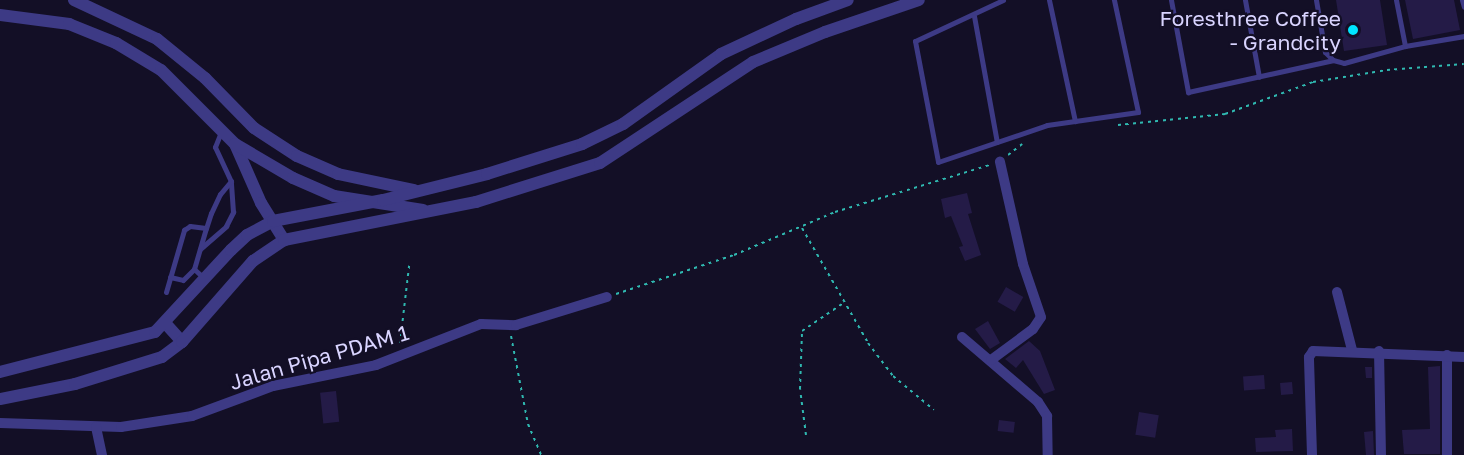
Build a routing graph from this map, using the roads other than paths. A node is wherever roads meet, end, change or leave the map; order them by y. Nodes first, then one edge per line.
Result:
1 (74, 0) edge
2 (848, 0) edge
3 (920, 0) edge
4 (1003, 0) edge
5 (1049, 0) edge
6 (1114, 0) edge
7 (1171, 0) edge
8 (1245, 0) edge
9 (1316, 0) edge
10 (1396, 0) edge
11 (1462, 0) edge
12 (1464, 7) edge
13 (0, 15) edge
14 (974, 16) junction
15 (1464, 36) edge
16 (1405, 46) junction
17 (1333, 60) junction
18 (1258, 77) junction
19 (1075, 121) junction
20 (222, 130) junction
21 (997, 142) junction
22 (235, 144) junction
23 (297, 156) junction
24 (1000, 162) road end
25 (287, 175) junction
26 (231, 182) junction
27 (418, 190) junction
28 (367, 204) junction
29 (434, 211) junction
30 (273, 221) junction
31 (206, 228) junction
32 (284, 240) junction
33 (200, 249) junction
34 (194, 269) junction
35 (170, 277) junction
36 (205, 279) junction
37 (166, 292) dead end
38 (1337, 292) dead end
39 (607, 297) road end
40 (166, 324) junction
41 (962, 337) dead end
42 (182, 342) junction
43 (1352, 350) junction
44 (1379, 351) junction
45 (1447, 355) junction
46 (1464, 357) edge
47 (991, 360) junction
48 (0, 372) edge
49 (0, 399) edge
50 (0, 423) edge
51 (96, 427) junction
52 (102, 455) edge
53 (1048, 455) edge
54 (1312, 455) edge
55 (1382, 455) edge
56 (1447, 455) edge

1 - 23 street
2 - 27 street
3 - 29 street
4 - 14 lane
5 - 19 lane
6 - 19 lane
7 - 18 lane
8 - 18 lane
9 - 17 lane
10 - 16 lane
11 - 12 lane
13 - 20 street
14 - 21 lane
14 - 21 lane
15 - 16 lane
16 - 17 lane
17 - 18 lane
19 - 21 lane
20 - 22 street
20 - 26 lane
22 - 25 street
22 - 30 street
23 - 25 street
23 - 27 street
24 - 47 street
25 - 28 street
26 - 31 lane
26 - 33 lane
27 - 28 street
28 - 29 street
28 - 30 street
29 - 32 street
30 - 32 street
30 - 36 street
31 - 33 lane
31 - 35 lane
32 - 42 street
33 - 34 lane
34 - 35 lane
34 - 36 lane
35 - 37 lane
36 - 40 street
38 - 43 street
39 - 51 street, Jalan Pipa PDAM 1
40 - 42 street
40 - 48 street
41 - 47 street
42 - 49 street
43 - 44 street
43 - 54 street
44 - 45 street
44 - 55 street
45 - 46 street
45 - 56 street
47 - 53 street
50 - 51 street, Jalan Pipa PDAM 1
51 - 52 street

